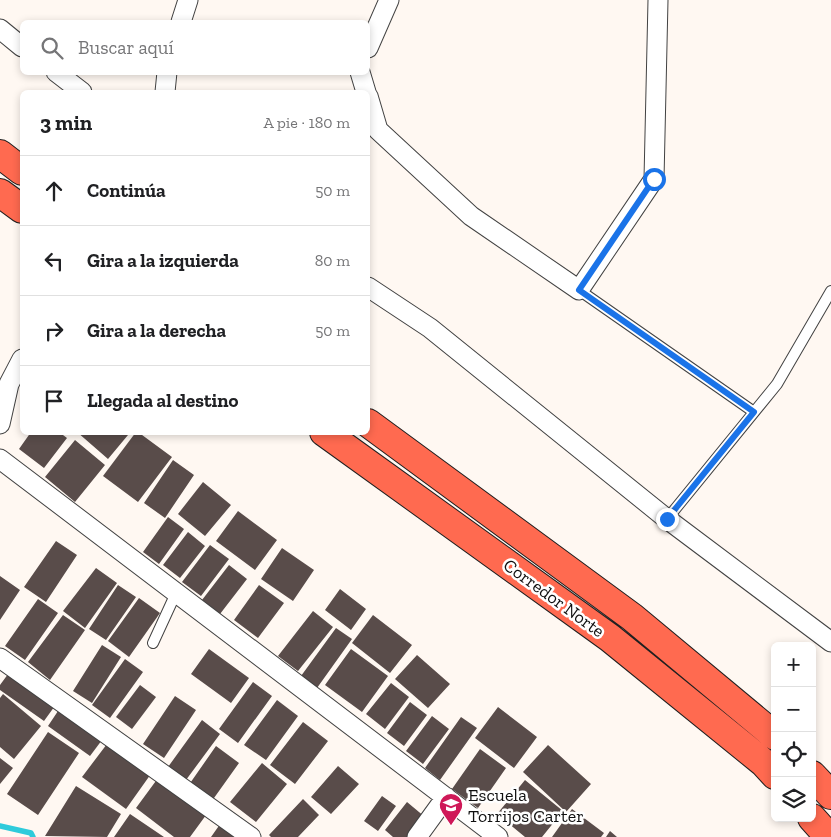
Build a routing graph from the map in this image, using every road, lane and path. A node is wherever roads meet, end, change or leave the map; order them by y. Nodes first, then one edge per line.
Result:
1 (188, 0) edge
2 (389, 0) edge
3 (658, 0) edge
4 (182, 20) edge
5 (0, 30) edge
6 (370, 43) edge
7 (20, 45) edge
8 (60, 75) edge
9 (167, 75) edge
10 (361, 75) edge
11 (79, 90) edge
12 (165, 90) edge
13 (366, 90) edge
14 (370, 104) edge
15 (0, 154) edge
16 (20, 169) edge
17 (0, 193) edge
18 (20, 208) edge
19 (370, 288) edge
20 (579, 290) junction
21 (831, 291) edge
22 (20, 363) edge
23 (754, 412) junction
24 (0, 424) edge
25 (370, 424) edge
26 (328, 435) edge
27 (0, 459) edge
28 (667, 519) junction
29 (176, 593) junction
30 (831, 642) edge
31 (153, 644) dead end
32 (0, 658) edge
33 (771, 733) edge
34 (771, 771) edge
35 (814, 777) edge
36 (831, 795) edge
37 (446, 797) junction
38 (816, 822) edge
39 (250, 837) edge
40 (418, 837) edge
41 (498, 837) edge
42 (829, 837) edge

1 - 4 street
2 - 6 street
3 - 20 street
5 - 7 street
8 - 11 street
9 - 12 street
10 - 13 street
14 - 20 street
15 - 16 highway
17 - 18 highway
19 - 28 street
20 - 23 lane
21 - 23 lane
22 - 24 street
23 - 28 lane
25 - 33 highway, Corredor Norte
26 - 34 highway, Corredor Norte
27 - 29 street
28 - 30 street
29 - 31 lane
29 - 37 street
32 - 39 street
35 - 36 highway
37 - 40 street
37 - 41 street
38 - 42 highway

